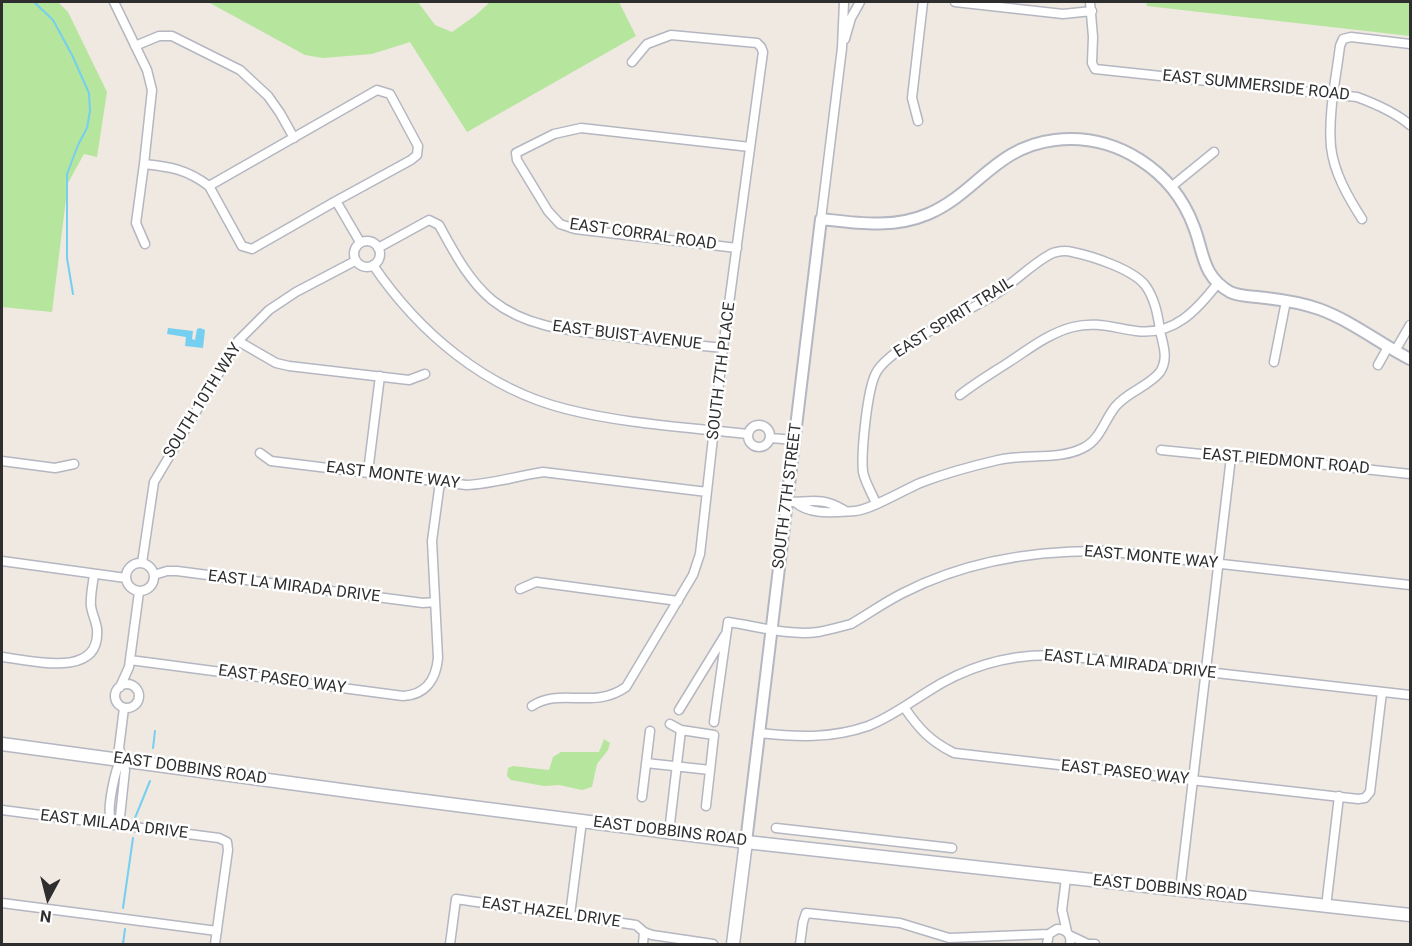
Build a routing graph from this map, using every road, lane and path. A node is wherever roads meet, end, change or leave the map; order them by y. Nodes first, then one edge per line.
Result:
1 (114, 2) edge
2 (844, 2) edge
3 (850, 2) edge
4 (860, 2) edge
5 (924, 2) edge
6 (955, 2) edge
7 (1091, 6) edge
8 (1410, 44) edge
9 (135, 46) junction
10 (842, 48) junction
11 (632, 62) dead end
12 (1335, 94) junction
13 (918, 122) dead end
14 (1410, 125) edge
15 (294, 138) junction
16 (750, 147) junction
17 (1214, 152) dead end
18 (144, 164) junction
19 (209, 186) junction
20 (1171, 187) junction
21 (336, 201) junction
22 (821, 219) junction
23 (1362, 219) dead end
24 (360, 242) junction
25 (145, 244) dead end
26 (378, 248) junction
27 (737, 248) junction
28 (355, 261) junction
29 (373, 266) junction
30 (1218, 283) junction
31 (1286, 301) junction
32 (1410, 325) edge
33 (1160, 330) junction
34 (238, 341) junction
35 (723, 348) junction
36 (1391, 349) junction
37 (1410, 359) edge
38 (1274, 362) dead end
39 (1378, 365) dead end
40 (424, 374) dead end
41 (380, 376) junction
42 (960, 395) dead end
43 (715, 431) junction
44 (747, 435) junction
45 (770, 438) junction
46 (795, 440) junction
47 (1161, 450) dead end
48 (260, 453) dead end
49 (1231, 457) junction
50 (2, 461) edge
51 (74, 464) dead end
52 (368, 472) junction
53 (1410, 474) edge
54 (440, 482) junction
55 (707, 492) junction
56 (792, 502) junction
57 (876, 503) junction
58 (2, 561) edge
59 (142, 563) junction
60 (1218, 564) junction
61 (94, 574) junction
62 (154, 575) junction
63 (126, 578) junction
64 (1410, 585) edge
65 (520, 589) dead end
66 (138, 592) junction
67 (678, 601) junction
68 (435, 602) junction
69 (772, 628) junction
70 (726, 632) junction
71 (2, 657) edge
72 (129, 664) junction
73 (1206, 672) junction
74 (120, 687) junction
75 (134, 687) junction
76 (1382, 692) junction
77 (1410, 695) edge
78 (532, 706) dead end
79 (904, 707) junction
80 (124, 708) junction
81 (679, 710) dead end
82 (714, 722) dead end
83 (670, 724) dead end
84 (681, 730) junction
85 (650, 731) dead end
86 (759, 732) junction
87 (2, 744) edge
88 (121, 759) junction
89 (646, 763) junction
90 (677, 766) junction
91 (710, 770) junction
92 (1193, 780) junction
93 (112, 795) junction
94 (122, 796) junction
95 (1339, 796) junction
96 (642, 797) dead end
97 (706, 806) dead end
98 (2, 810) edge
99 (582, 821) junction
100 (114, 825) junction
101 (776, 828) dead end
102 (801, 831) junction
103 (669, 832) junction
104 (746, 842) junction
105 (932, 846) junction
106 (800, 848) junction
107 (952, 848) dead end
108 (930, 862) junction
109 (1066, 878) junction
110 (1180, 890) junction
111 (2, 903) edge
112 (1326, 906) junction
113 (1062, 910) junction
114 (570, 915) junction
115 (1410, 915) edge
116 (217, 931) junction
117 (644, 932) junction
118 (1050, 933) junction
119 (1068, 933) junction
120 (1024, 936) junction
121 (1047, 944) edge
122 (1088, 944) edge
123 (215, 945) edge
124 (450, 945) edge
125 (643, 945) edge
126 (713, 945) edge
127 (733, 945) edge
128 (800, 945) edge
129 (1070, 945) edge
130 (1083, 945) edge
131 (1095, 945) edge

1 - 9 street
2 - 10 street, SOUTH 7TH STREET
3 - 4 street, SOUTH 7TH STREET
4 - 10 street, SOUTH 7TH STREET
5 - 13 street
6 - 7 street
7 - 12 street, EAST SUMMERSIDE ROAD
8 - 12 street
9 - 15 street
9 - 18 street
10 - 22 street, SOUTH 7TH STREET
11 - 16 street, SOUTH 7TH PLACE
12 - 14 street, EAST SUMMERSIDE ROAD
12 - 23 street
15 - 19 street
15 - 21 street
16 - 27 street, SOUTH 7TH PLACE
16 - 27 street, EAST CORRAL ROAD
17 - 20 street
18 - 19 street
18 - 25 street
19 - 21 street
20 - 22 street
20 - 30 street
21 - 24 street
22 - 46 street, SOUTH 7TH STREET
24 - 26 street
24 - 28 street
26 - 29 street
26 - 35 street, EAST BUIST AVENUE
27 - 35 street, SOUTH 7TH PLACE
28 - 29 street
28 - 34 street, SOUTH 10TH WAY
29 - 43 street
30 - 31 street
30 - 33 street
31 - 36 street
31 - 38 street
32 - 36 street
33 - 42 street
33 - 57 street
33 - 57 street, EAST SPIRIT TRAIL
34 - 41 street
34 - 59 street, SOUTH 10TH WAY
35 - 43 street, SOUTH 7TH PLACE
36 - 37 street
36 - 39 street
40 - 41 street
41 - 52 street
43 - 44 street
43 - 55 street, SOUTH 7TH PLACE
44 - 45 street
44 - 45 street
45 - 46 street
46 - 56 street, SOUTH 7TH STREET
47 - 49 street, EAST PIEDMONT ROAD
48 - 52 street, EAST MONTE WAY
49 - 53 street, EAST PIEDMONT ROAD
49 - 60 street
50 - 51 street
52 - 54 street, EAST MONTE WAY
54 - 55 street, EAST MONTE WAY
54 - 68 street
55 - 67 street, SOUTH 7TH PLACE
56 - 57 street
56 - 69 street, SOUTH 7TH STREET
58 - 61 street
59 - 62 street
59 - 63 street
60 - 64 street, EAST MONTE WAY
60 - 69 street, EAST MONTE WAY
60 - 73 street
61 - 63 street
61 - 71 street
62 - 66 street
62 - 68 street, EAST LA MIRADA DRIVE
63 - 66 street
65 - 67 street
66 - 72 street
67 - 78 street, SOUTH 7TH PLACE
68 - 72 street, EAST PASEO WAY
69 - 70 street, EAST MONTE WAY
69 - 86 street, SOUTH 7TH STREET
70 - 81 street
70 - 82 street
72 - 74 street
72 - 75 street
73 - 76 street, EAST LA MIRADA DRIVE
73 - 79 street, EAST LA MIRADA DRIVE
73 - 92 street
74 - 75 street
74 - 80 street
75 - 80 street
76 - 77 street, EAST LA MIRADA DRIVE
76 - 95 street, EAST PASEO WAY
79 - 86 street, EAST LA MIRADA DRIVE
79 - 92 street, EAST PASEO WAY
80 - 88 street
83 - 84 street
84 - 90 street
84 - 91 street
85 - 89 street
86 - 104 street, SOUTH 7TH STREET
87 - 88 main road, EAST DOBBINS ROAD
88 - 93 street
88 - 94 street
88 - 99 main road, EAST DOBBINS ROAD
89 - 90 street
89 - 96 street
90 - 91 street
90 - 103 street
91 - 97 street
92 - 95 street, EAST PASEO WAY
92 - 110 street
93 - 94 street
93 - 100 street
94 - 100 street
95 - 112 street
98 - 100 street, EAST MILADA DRIVE
99 - 103 main road, EAST DOBBINS ROAD
99 - 114 street
100 - 116 street, EAST MILADA DRIVE
101 - 102 street
102 - 105 street
102 - 106 street
103 - 104 main road, EAST DOBBINS ROAD
104 - 106 main road, EAST DOBBINS ROAD
104 - 127 main road, SOUTH 7TH STREET
105 - 107 street
105 - 108 street
106 - 108 main road, EAST DOBBINS ROAD
108 - 109 main road, EAST DOBBINS ROAD
109 - 110 main road, EAST DOBBINS ROAD
109 - 113 street
110 - 112 main road, EAST DOBBINS ROAD
111 - 116 street
112 - 115 main road, EAST DOBBINS ROAD
113 - 118 street
113 - 119 street
114 - 117 street, EAST HAZEL DRIVE
114 - 124 street, EAST HAZEL DRIVE
116 - 123 street
117 - 125 street
117 - 126 street, EAST HAZEL DRIVE
118 - 119 street
118 - 120 street
118 - 121 street
119 - 122 street
119 - 129 street
120 - 121 street
120 - 128 street
122 - 130 street
122 - 131 street

